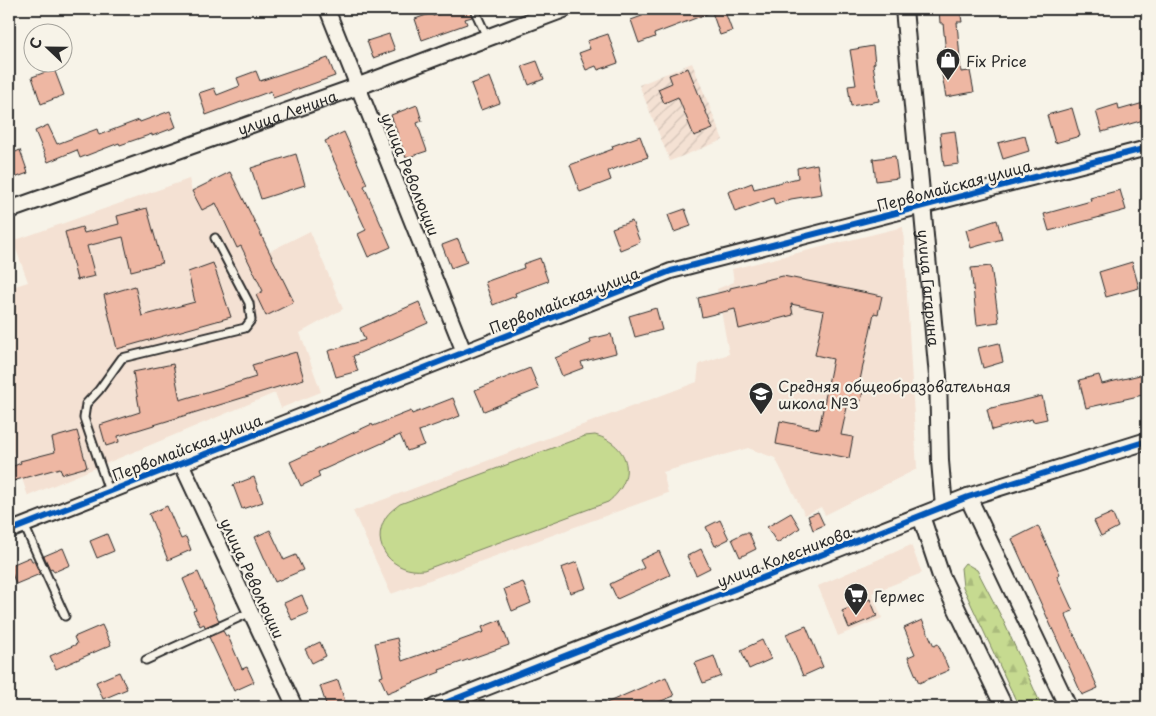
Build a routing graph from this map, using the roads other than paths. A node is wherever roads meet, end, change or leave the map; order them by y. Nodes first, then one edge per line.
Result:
1 (327, 9) edge
2 (474, 9) edge
3 (564, 9) edge
4 (904, 9) edge
5 (487, 37) junction
6 (359, 86) junction
7 (1147, 148) edge
8 (922, 206) junction
9 (9, 210) edge
10 (214, 238) dead end
11 (464, 352) junction
12 (1147, 441) edge
13 (181, 463) junction
14 (109, 491) junction
15 (968, 498) junction
16 (944, 507) junction
17 (921, 516) junction
18 (24, 525) junction
19 (9, 531) edge
20 (251, 612) junction
21 (64, 616) dead end
22 (146, 660) dead end
23 (295, 707) edge
24 (435, 707) edge
25 (1004, 707) edge
26 (1068, 707) edge

1 - 6 street, улица Революции
2 - 5 lane
3 - 5 street, улица Ленина
4 - 8 street, улица Гагарина
5 - 6 street, улица Ленина
6 - 9 street, улица Ленина
6 - 11 street, улица Революции
7 - 8 street, Первомайская улица
8 - 11 street, Первомайская улица
8 - 16 street, улица Гагарина
10 - 14 lane
11 - 13 street, Первомайская улица
12 - 15 street, улица Колесникова
13 - 14 street, Первомайская улица
13 - 20 street, улица Революции
14 - 18 street, Первомайская улица
15 - 16 street, улица Колесникова
15 - 26 street
16 - 17 street, улица Колесникова
17 - 24 street, улица Колесникова
17 - 25 street
18 - 19 street, Первомайская улица
18 - 21 lane
20 - 22 lane
20 - 23 street, улица Революции

